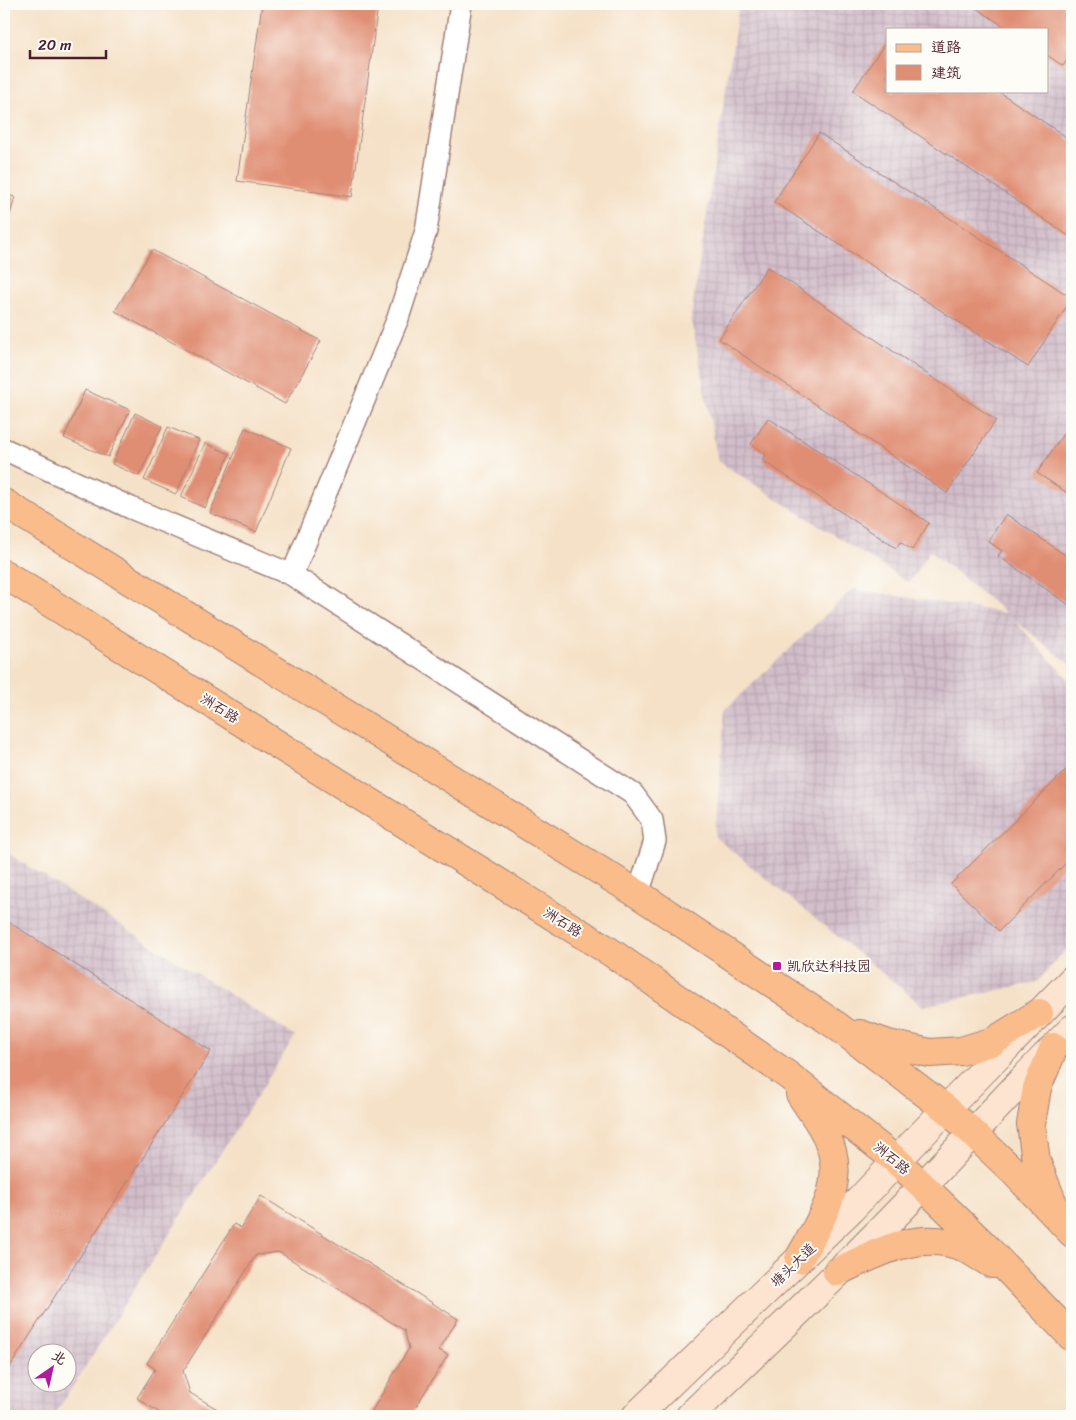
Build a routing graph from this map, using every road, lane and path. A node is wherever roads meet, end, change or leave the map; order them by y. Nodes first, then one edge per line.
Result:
1 (461, 4) edge
2 (4, 451) edge
3 (4, 503) edge
4 (4, 574) edge
5 (292, 575) junction
6 (638, 894) junction
7 (1072, 980) edge
8 (1039, 1013) junction
9 (837, 1026) junction
10 (1063, 1038) edge
11 (789, 1076) junction
12 (946, 1109) junction
13 (972, 1132) junction
14 (897, 1161) junction
15 (924, 1185) junction
16 (1066, 1226) edge
17 (799, 1259) junction
18 (837, 1272) junction
19 (1029, 1292) junction
20 (1072, 1337) edge
21 (636, 1416) edge
22 (690, 1416) edge

1 - 5 street
2 - 5 street
3 - 6 main road
4 - 11 main road, 洲石路
5 - 6 street
6 - 9 main road
7 - 8 main road, 塘头大道
8 - 9 main road
8 - 12 main road, 塘头大道
9 - 12 main road
10 - 13 main road
10 - 16 main road
11 - 14 main road, 洲石路
11 - 17 main road
12 - 13 main road
12 - 14 main road, 塘头大道
13 - 15 main road
13 - 16 main road
14 - 15 main road, 洲石路
14 - 17 main road, 塘头大道
15 - 18 main road
15 - 19 main road, 洲石路
17 - 21 main road, 塘头大道
18 - 19 main road
18 - 22 main road
19 - 20 main road, 洲石路

